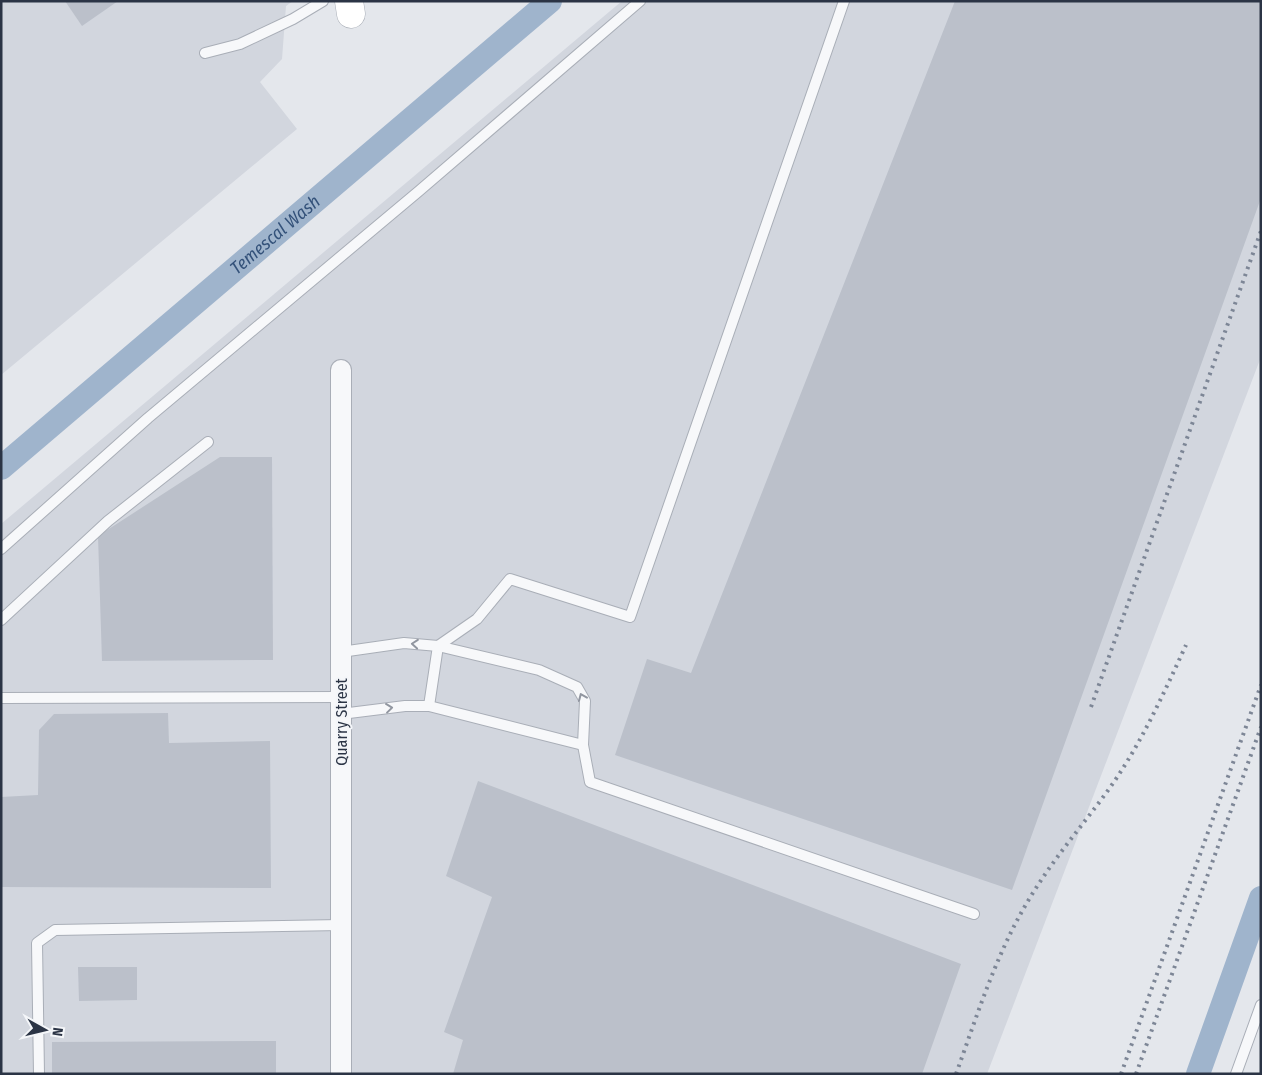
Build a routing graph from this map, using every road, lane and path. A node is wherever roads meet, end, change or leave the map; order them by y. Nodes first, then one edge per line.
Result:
1 (323, 1) edge
2 (640, 1) edge
3 (844, 1) edge
4 (205, 53) dead end
5 (341, 370) dead end
6 (208, 442) dead end
7 (1, 548) edge
8 (1, 620) edge
9 (438, 646) junction
10 (341, 652) junction
11 (1, 698) edge
12 (341, 706) junction
13 (429, 706) junction
14 (583, 745) junction
15 (974, 914) dead end
16 (341, 925) junction
17 (1261, 1005) edge
18 (39, 1074) edge
19 (341, 1074) edge
20 (1236, 1074) edge

1 - 4 lane
2 - 7 lane
3 - 9 lane
5 - 10 street, Quarry Street
6 - 8 lane
9 -> 10 lane
9 - 13 lane
14 -> 9 lane
10 - 12 street, Quarry Street
11 - 12 lane
12 -> 13 lane
12 - 16 street, Quarry Street
13 - 14 lane
14 - 15 lane
16 - 18 lane
16 - 19 street, Quarry Street
17 - 20 lane

